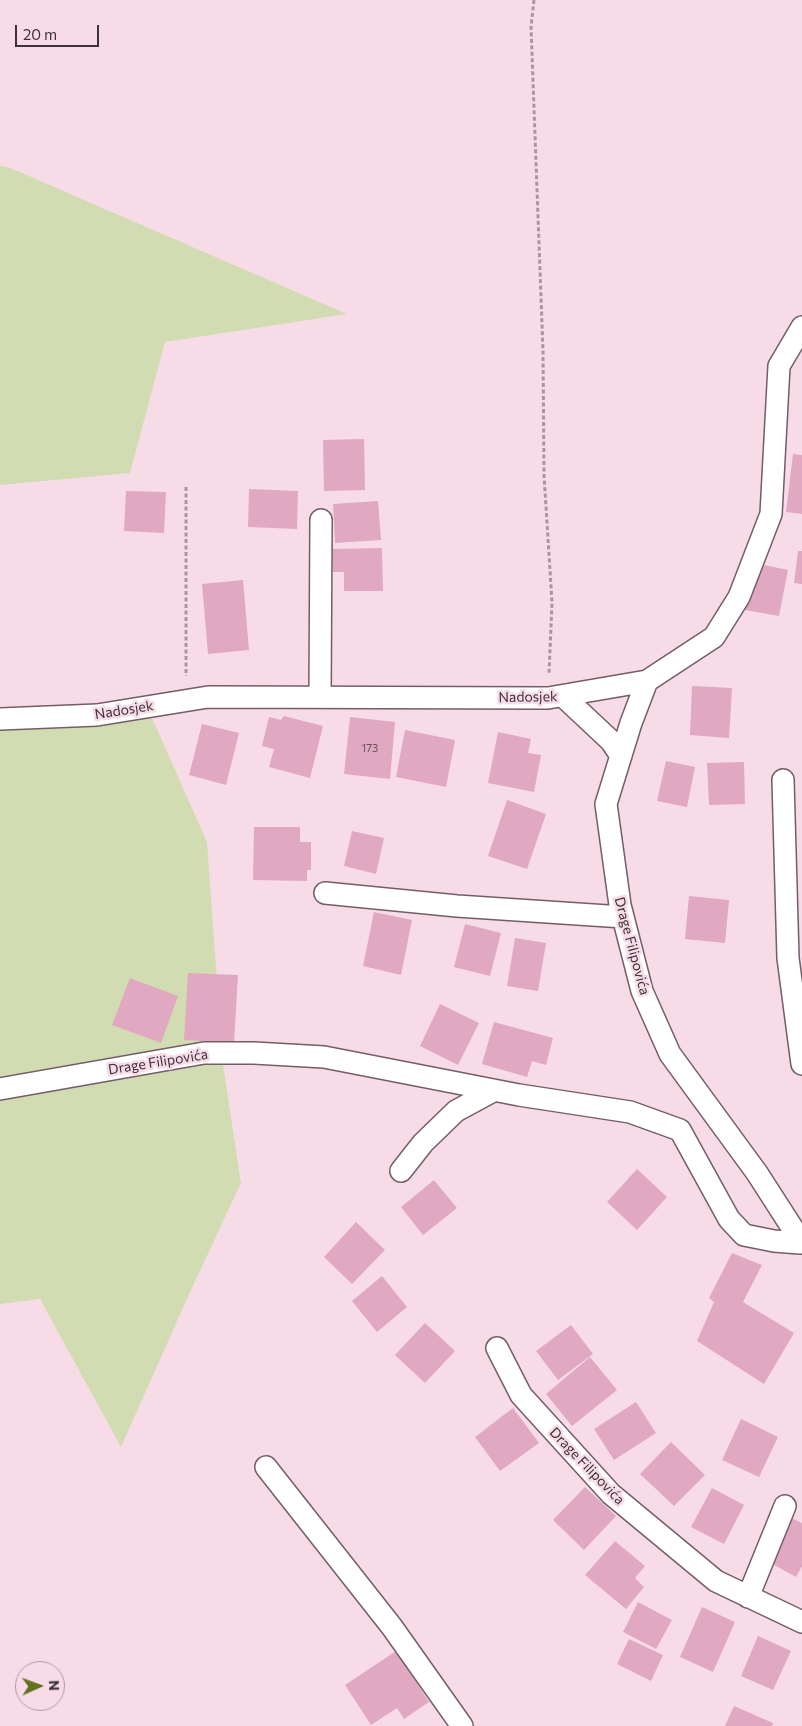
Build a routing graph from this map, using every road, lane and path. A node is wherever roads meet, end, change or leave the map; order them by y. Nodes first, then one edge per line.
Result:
1 (534, 0) edge
2 (802, 327) edge
3 (186, 487) dead end
4 (321, 520) dead end
5 (647, 681) junction
6 (320, 697) junction
7 (556, 698) junction
8 (186, 700) junction
9 (0, 720) edge
10 (621, 756) junction
11 (783, 780) dead end
12 (325, 893) dead end
13 (623, 917) junction
14 (802, 1064) edge
15 (0, 1090) edge
16 (493, 1091) junction
17 (401, 1171) dead end
18 (801, 1243) edge
19 (497, 1348) dead end
20 (266, 1467) dead end
21 (786, 1506) dead end
22 (748, 1597) junction
23 (802, 1622) edge
24 (462, 1726) edge

1 - 7 path
2 - 5 street, Nadosjek
3 - 8 path
4 - 6 street
5 - 7 street, Nadosjek
5 - 10 street, Drage Filipovića
6 - 7 street, Nadosjek
6 - 8 street, Nadosjek
7 - 10 street
8 - 9 street, Nadosjek
10 - 13 street, Drage Filipovića
11 - 14 street
12 - 13 street
13 - 18 street, Drage Filipovića
15 - 16 street, Drage Filipovića
16 - 17 street
16 - 18 street, Drage Filipovića
19 - 22 street, Drage Filipovića
20 - 24 street
21 - 22 street
22 - 23 street, Drage Filipovića

